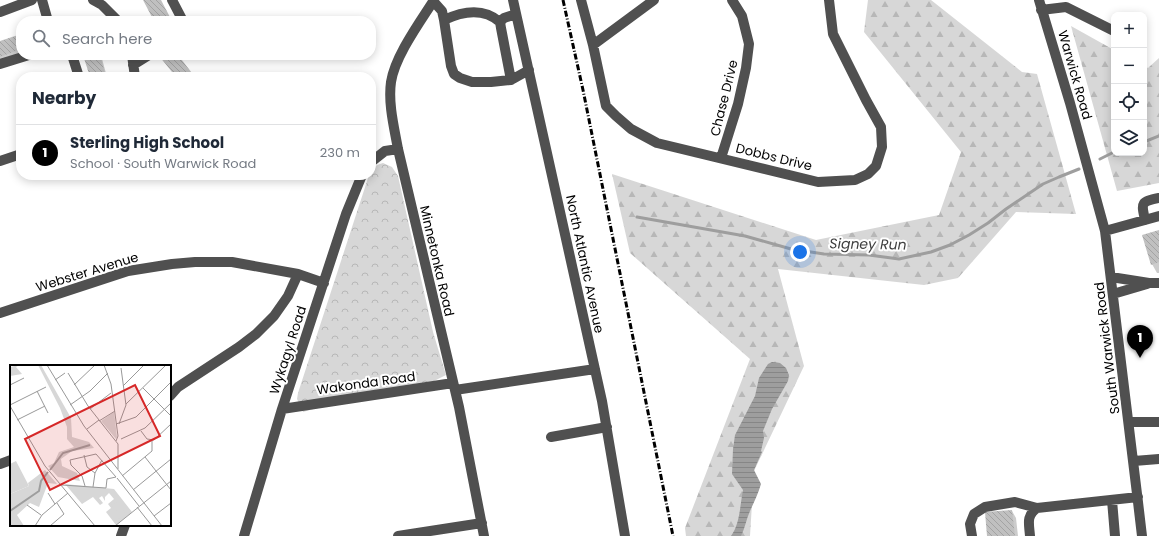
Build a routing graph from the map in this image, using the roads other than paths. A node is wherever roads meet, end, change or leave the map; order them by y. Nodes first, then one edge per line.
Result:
1 (32, 0) edge
2 (42, 0) edge
3 (93, 0) edge
4 (172, 0) edge
5 (513, 0) edge
6 (581, 0) edge
7 (654, 0) edge
8 (732, 0) edge
9 (830, 0) edge
10 (433, 1) edge
11 (9, 4) edge
12 (1040, 5) edge
13 (0, 12) edge
14 (516, 14) junction
15 (47, 16) edge
16 (113, 16) edge
17 (180, 16) edge
18 (444, 20) junction
19 (500, 22) junction
20 (1111, 30) edge
21 (593, 45) junction
22 (16, 59) edge
23 (74, 60) edge
24 (133, 60) edge
25 (0, 64) edge
26 (529, 70) junction
27 (77, 72) edge
28 (134, 72) edge
29 (511, 80) junction
30 (398, 149) junction
31 (16, 156) edge
32 (376, 158) edge
33 (721, 158) junction
34 (1085, 158) joint
35 (0, 161) edge
36 (360, 180) edge
37 (1159, 198) edge
38 (1159, 216) edge
39 (1145, 220) junction
40 (1105, 231) junction
41 (298, 274) junction
42 (1111, 278) junction
43 (324, 283) junction
44 (1154, 283) edge
45 (1113, 294) junction
46 (0, 313) edge
47 (595, 369) junction
48 (454, 387) junction
49 (171, 395) edge
50 (282, 409) junction
51 (1129, 422) junction
52 (1159, 422) edge
53 (607, 427) junction
54 (551, 437) dead end
55 (10, 460) edge
56 (1159, 460) edge
57 (1134, 461) junction
58 (0, 464) edge
59 (1138, 497) junction
60 (1112, 500) junction
61 (1037, 508) junction
62 (482, 523) junction
63 (125, 526) edge
64 (121, 536) edge
65 (244, 536) edge
66 (398, 536) edge
67 (484, 536) edge
68 (625, 536) edge
69 (972, 536) edge
70 (1030, 536) edge
71 (1115, 536) edge
72 (1142, 536) edge

1 - 11 street
2 - 15 street
3 - 16 street
4 - 17 street
5 - 14 street, North Atlantic Avenue
6 - 21 street, Dobbs Drive
7 - 21 street
8 - 33 street, Chase Drive
9 - 33 street, Dobbs Drive
10 - 18 street
10 - 30 street, Minnetonka Road
11 - 13 street
12 - 20 street
12 - 34 street, Warwick Road
14 - 19 street
14 - 26 street, North Atlantic Avenue
18 - 19 street
18 - 29 street
19 - 29 street
21 - 33 street, Dobbs Drive
22 - 25 street
23 - 27 street
24 - 28 street
26 - 29 street
26 - 47 street, North Atlantic Avenue
30 - 32 street
30 - 48 street, Minnetonka Road
31 - 35 street
34 - 40 street, South Warwick Road
36 - 43 street, Wykagyl Road
37 - 39 street
38 - 39 street
39 - 40 street
40 - 42 street, South Warwick Road
41 - 43 street, Webster Avenue
41 - 46 street, Webster Avenue
41 - 49 street
42 - 44 street
42 - 45 street, South Warwick Road
43 - 50 street, Wykagyl Road
44 - 45 street
45 - 51 street, South Warwick Road
47 - 48 street, Wakonda Road
47 - 53 street, North Atlantic Avenue
48 - 50 street, Wakonda Road
48 - 62 street, Minnetonka Road
50 - 65 street, Wykagyl Road
51 - 52 street
51 - 57 street, South Warwick Road
53 - 54 street
53 - 68 street, North Atlantic Avenue
55 - 58 street
56 - 57 street
57 - 59 street, South Warwick Road
59 - 60 street
59 - 72 street, South Warwick Road
60 - 61 street
60 - 71 street
61 - 69 street
61 - 70 street
62 - 66 street
62 - 67 street, Minnetonka Road
63 - 64 street

